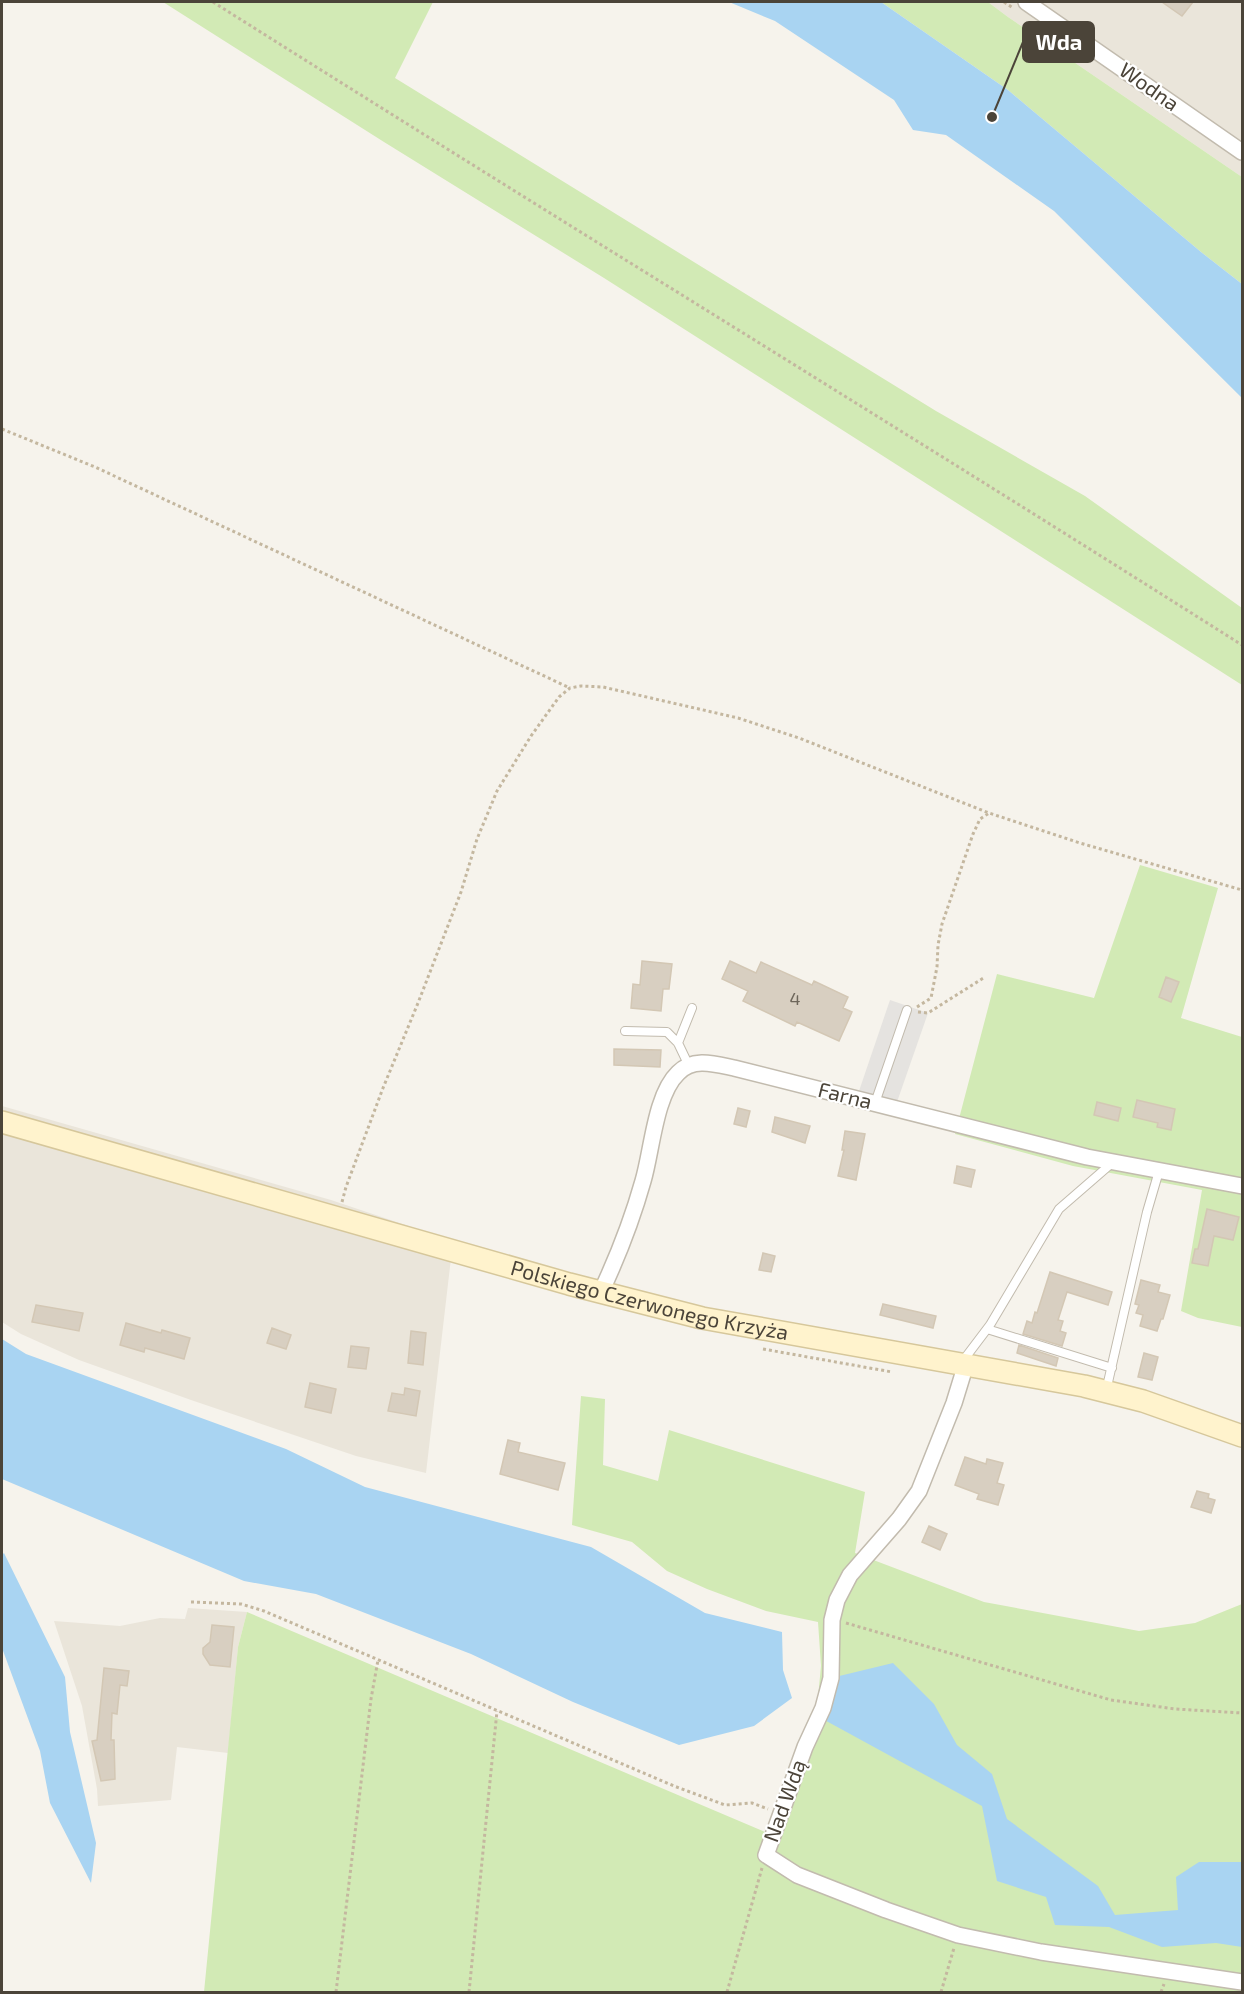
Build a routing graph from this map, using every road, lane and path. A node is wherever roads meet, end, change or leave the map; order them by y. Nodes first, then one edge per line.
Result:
1 (213, 2) edge
2 (1026, 2) edge
3 (1242, 152) edge
4 (2, 429) edge
5 (1242, 645) edge
6 (570, 688) junction
7 (989, 813) junction
8 (1242, 890) edge
9 (985, 977) dead end
10 (692, 1008) dead end
11 (907, 1011) junction
12 (625, 1031) dead end
13 (678, 1043) junction
14 (689, 1066) junction
15 (875, 1103) junction
16 (2, 1122) edge
17 (1113, 1163) junction
18 (1159, 1171) junction
19 (1242, 1186) edge
20 (338, 1218) junction
21 (601, 1292) junction
22 (987, 1329) junction
23 (964, 1364) junction
24 (1112, 1368) junction
25 (1106, 1392) junction
26 (1242, 1436) edge
27 (190, 1602) dead end
28 (832, 1620) junction
29 (378, 1660) junction
30 (496, 1711) junction
31 (1242, 1713) edge
32 (781, 1814) junction
33 (766, 1855) junction
34 (958, 1935) junction
35 (1242, 1982) edge
36 (336, 1992) edge
37 (468, 1992) edge
38 (727, 1992) edge
39 (941, 1992) edge

1 - 5 path
2 - 3 street, Wodna
4 - 6 path
6 - 7 path
6 - 20 path
7 - 8 path
7 - 11 path
9 - 11 path
10 - 13 lane
11 - 15 lane
12 - 13 lane
13 - 14 lane
14 - 15 street, Farna
14 - 21 street
15 - 17 street, Farna
16 - 20 street, Polskiego Czerwonego Krzyża
17 - 18 street, Farna
17 - 22 lane
18 - 19 street, Farna
18 - 24 lane
20 - 21 street, Polskiego Czerwonego Krzyża
21 - 23 street, Polskiego Czerwonego Krzyża
22 - 23 lane
22 - 24 lane
23 - 25 street, Polskiego Czerwonego Krzyża
23 - 28 street, Nad Wdą
24 - 25 lane
25 - 26 street, Polskiego Czerwonego Krzyża
27 - 29 path
28 - 31 path
28 - 32 street, Nad Wdą
29 - 30 path
29 - 36 path
30 - 32 path
30 - 37 path
32 - 33 street, Nad Wdą
33 - 34 street, Nad Wdą
33 - 38 path
34 - 35 street, Nad Wdą
34 - 39 path

